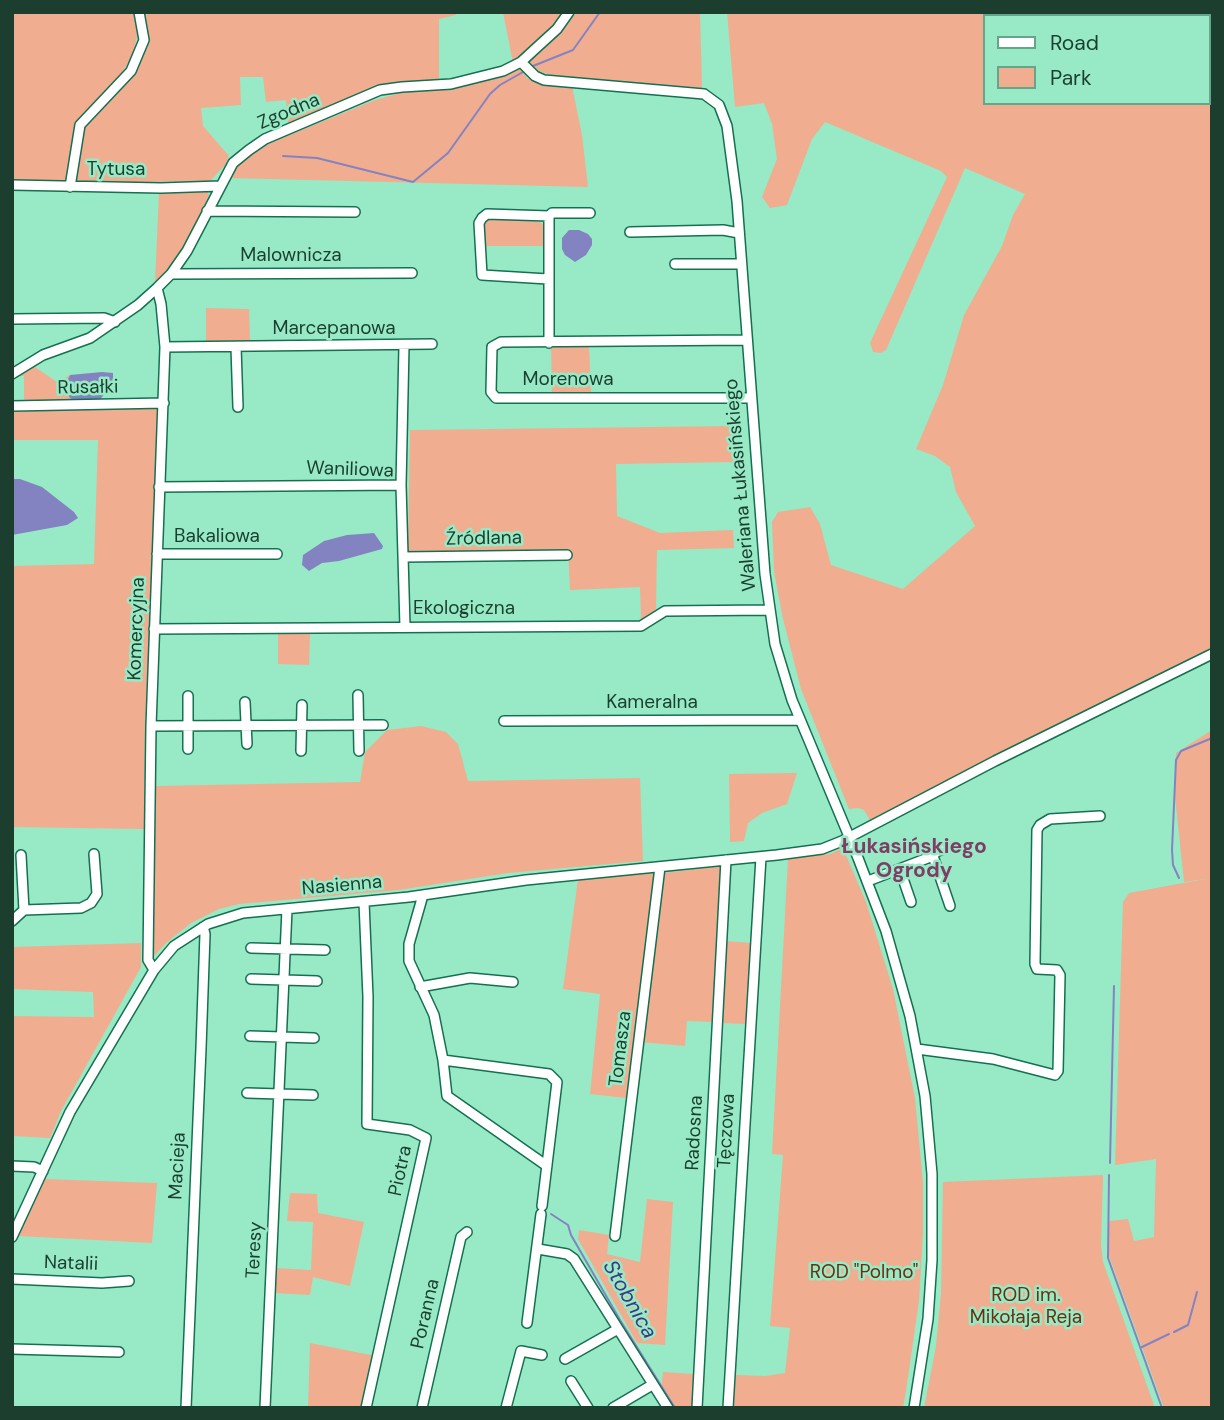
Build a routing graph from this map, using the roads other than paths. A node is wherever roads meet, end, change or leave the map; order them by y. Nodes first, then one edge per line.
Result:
1 (139, 12) edge
2 (569, 12) edge
3 (521, 62) junction
4 (12, 185) edge
5 (220, 186) junction
6 (70, 187) junction
7 (207, 211) junction
8 (355, 212) dead end
9 (590, 213) dead end
10 (549, 216) junction
11 (630, 232) dead end
12 (739, 233) junction
13 (675, 264) dead end
14 (740, 264) junction
15 (412, 273) dead end
16 (171, 274) junction
17 (548, 279) junction
18 (157, 288) junction
19 (12, 319) edge
20 (115, 322) junction
21 (747, 340) junction
22 (549, 342) junction
23 (432, 344) dead end
24 (404, 346) junction
25 (164, 347) junction
26 (236, 347) junction
27 (12, 374) edge
28 (751, 398) junction
29 (164, 403) junction
30 (12, 407) edge
31 (238, 407) dead end
32 (401, 485) junction
33 (159, 487) junction
34 (157, 554) junction
35 (277, 554) dead end
36 (567, 555) dead end
37 (402, 558) junction
38 (769, 610) junction
39 (405, 627) junction
40 (154, 629) junction
41 (1212, 654) edge
42 (358, 695) dead end
43 (188, 696) dead end
44 (245, 702) dead end
45 (302, 705) dead end
46 (800, 720) junction
47 (504, 722) dead end
48 (302, 725) junction
49 (359, 725) junction
50 (383, 725) dead end
51 (151, 726) junction
52 (188, 726) junction
53 (246, 726) junction
54 (247, 744) dead end
55 (188, 749) dead end
56 (301, 751) dead end
57 (359, 751) dead end
58 (1100, 816) dead end
59 (854, 835) junction
60 (948, 847) dead end
61 (94, 854) dead end
62 (21, 855) dead end
63 (933, 856) junction
64 (761, 857) junction
65 (726, 860) junction
66 (660, 867) junction
67 (900, 870) junction
68 (868, 881) junction
69 (424, 895) junction
70 (364, 902) junction
71 (911, 902) dead end
72 (950, 906) dead end
73 (287, 909) junction
74 (24, 910) junction
75 (12, 921) edge
76 (203, 927) junction
77 (251, 948) dead end
78 (286, 948) junction
79 (325, 950) dead end
80 (154, 970) junction
81 (251, 979) dead end
82 (284, 980) junction
83 (317, 981) dead end
84 (513, 982) dead end
85 (420, 987) junction
86 (250, 1036) dead end
87 (282, 1037) junction
88 (314, 1038) dead end
89 (917, 1049) junction
90 (443, 1060) junction
91 (247, 1093) dead end
92 (280, 1094) junction
93 (313, 1095) dead end
94 (12, 1166) edge
95 (547, 1166) junction
96 (43, 1171) junction
97 (467, 1231) dead end
98 (615, 1236) dead end
99 (12, 1237) edge
100 (538, 1249) junction
101 (12, 1279) edge
102 (129, 1281) dead end
103 (527, 1323) dead end
104 (618, 1329) junction
105 (12, 1349) edge
106 (119, 1352) dead end
107 (542, 1355) dead end
108 (565, 1359) dead end
109 (571, 1381) dead end
110 (652, 1385) junction
111 (186, 1408) edge
112 (265, 1408) edge
113 (366, 1408) edge
114 (422, 1408) edge
115 (506, 1408) edge
116 (588, 1408) edge
117 (613, 1408) edge
118 (668, 1408) edge
119 (697, 1408) edge
120 (728, 1408) edge
121 (914, 1408) edge

1 - 6 street
2 - 3 street, Zgodna
3 - 5 street, Zgodna
3 - 12 street, Waleriana Łukasińskiego
4 - 6 street, Tytusa
5 - 6 street, Tytusa
5 - 7 street, Zgodna
7 - 8 street
7 - 16 street, Zgodna
9 - 10 street
10 - 17 street, Morenowa
10 - 17 street
11 - 12 street
12 - 14 street, Waleriana Łukasińskiego
13 - 14 street
14 - 21 street, Waleriana Łukasińskiego
15 - 16 street, Malownicza
16 - 18 street, Zgodna
17 - 22 street, Morenowa
18 - 20 street, Zgodna
18 - 25 street, Komercyjna
19 - 20 street
20 - 27 street, Zgodna
21 - 22 street, Morenowa
21 - 28 street, Waleriana Łukasińskiego
22 - 28 street, Morenowa
23 - 24 street, Marcepanowa
24 - 26 street, Marcepanowa
24 - 32 street
25 - 26 street, Marcepanowa
25 - 29 street, Komercyjna
26 - 31 street
28 - 38 street, Waleriana Łukasińskiego
29 - 30 street, Rusałki
29 - 33 street, Komercyjna
32 - 33 street, Waniliowa
32 - 37 street, Waniliowa
33 - 34 street, Komercyjna
34 - 35 street, Bakaliowa
34 - 40 street, Komercyjna
36 - 37 street, Źródlana
37 - 39 street, Waniliowa
38 - 39 street, Ekologiczna
38 - 46 street, Waleriana Łukasińskiego
39 - 40 street, Ekologiczna
40 - 51 street, Komercyjna
41 - 59 street
42 - 49 street
43 - 52 street
44 - 53 street
45 - 48 street
46 - 47 street, Kameralna
46 - 59 street, Waleriana Łukasińskiego
48 - 49 street
48 - 53 street
48 - 56 street
49 - 50 street
49 - 57 street
51 - 52 street
51 - 80 street, Komercyjna
52 - 53 street
52 - 55 street
53 - 54 street
58 - 89 street
59 - 64 street, Nasienna
59 - 68 street, Waleriana Łukasińskiego
60 - 63 street
61 - 74 street
62 - 74 street
63 - 67 street
63 - 72 street
64 - 65 street, Nasienna
64 - 120 street, Tęczowa
65 - 66 street, Nasienna
65 - 119 street, Radosna
66 - 69 street, Nasienna
66 - 98 street, Tomasza
67 - 68 street
67 - 71 street
68 - 89 street, Waleriana Łukasińskiego
69 - 70 street, Nasienna
69 - 85 street
70 - 73 street, Nasienna
70 - 113 street, Piotra
73 - 76 street, Nasienna
73 - 78 street, Teresy
74 - 75 street
76 - 80 street, Nasienna
76 - 111 street, Macieja
77 - 78 street
78 - 79 street
78 - 82 street, Teresy
80 - 96 street, Nasienna
81 - 82 street
82 - 83 street
82 - 87 street, Teresy
84 - 85 street
85 - 90 street
86 - 87 street
87 - 88 street
87 - 92 street, Teresy
89 - 121 street, Waleriana Łukasińskiego
90 - 95 street
90 - 95 street
91 - 92 street
92 - 93 street
92 - 112 street, Teresy
94 - 96 street
95 - 100 street
96 - 99 street, Nasienna
97 - 114 street, Poranna
100 - 103 street
100 - 104 street
101 - 102 street, Natalii
104 - 108 street
104 - 110 street
105 - 106 street
107 - 115 street
109 - 116 street
110 - 117 street
110 - 118 street

